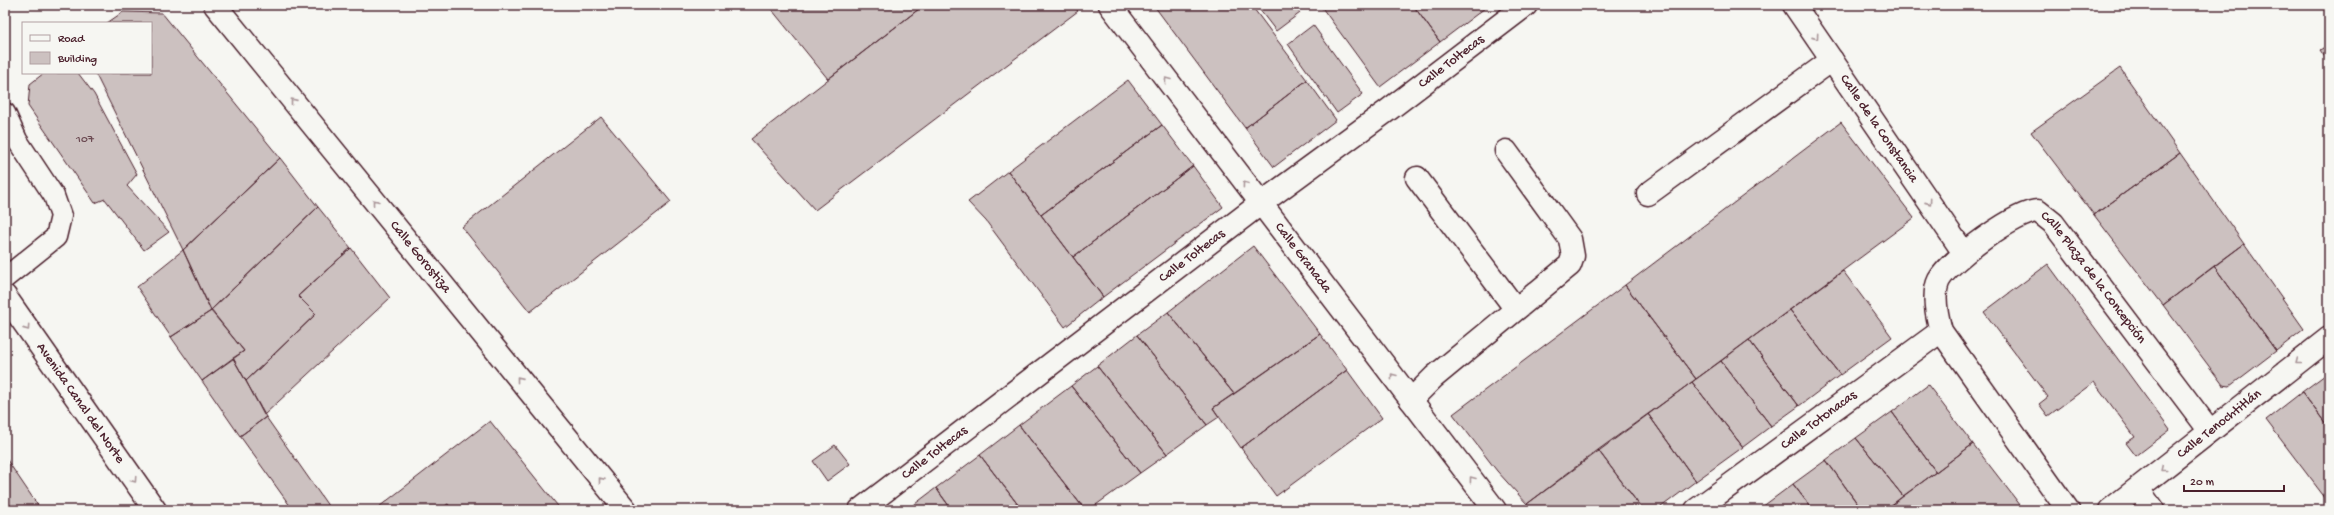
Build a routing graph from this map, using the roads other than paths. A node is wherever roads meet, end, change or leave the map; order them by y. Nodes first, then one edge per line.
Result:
1 (215, 5) edge
2 (1110, 5) edge
3 (1526, 5) edge
4 (1794, 5) edge
5 (1832, 60) junction
6 (5, 113) edge
7 (1506, 151) dead end
8 (1418, 178) dead end
9 (1648, 194) dead end
10 (1260, 204) junction
11 (1964, 253) junction
12 (5, 278) edge
13 (5, 296) edge
14 (1515, 308) junction
15 (1941, 331) junction
16 (2329, 338) edge
17 (1411, 400) junction
18 (2210, 430) junction
19 (2138, 489) junction
20 (155, 510) edge
21 (626, 510) edge
22 (860, 510) edge
23 (1495, 510) edge
24 (1696, 510) edge
25 (2068, 510) edge
26 (2110, 510) edge
27 (2153, 510) edge

21 -> 1 street, Calle Gorostiza
10 -> 2 street, Calle Granada
3 - 10 street, Calle Toltecas
4 -> 5 street, Calle de la Constancia
5 - 9 street
5 -> 11 street, Calle de la Constancia
6 - 12 lane
7 - 14 street
8 - 14 street
17 -> 10 street, Calle Granada
10 - 22 street, Calle Toltecas
11 - 15 street, Calle Plaza de la Concepción
11 - 18 street, Calle Plaza de la Concepción
13 -> 20 street, Avenida Canal del Norte
14 - 17 street
15 - 24 street, Calle Totonacas
15 - 25 street, Calle Plaza de la Concepción
16 -> 18 street, Calle Tenochtitlán
23 -> 17 street, Calle Granada
18 -> 19 street, Calle Tenochtitlán
19 - 26 street, Calle Tenochtitlán
19 - 27 street

